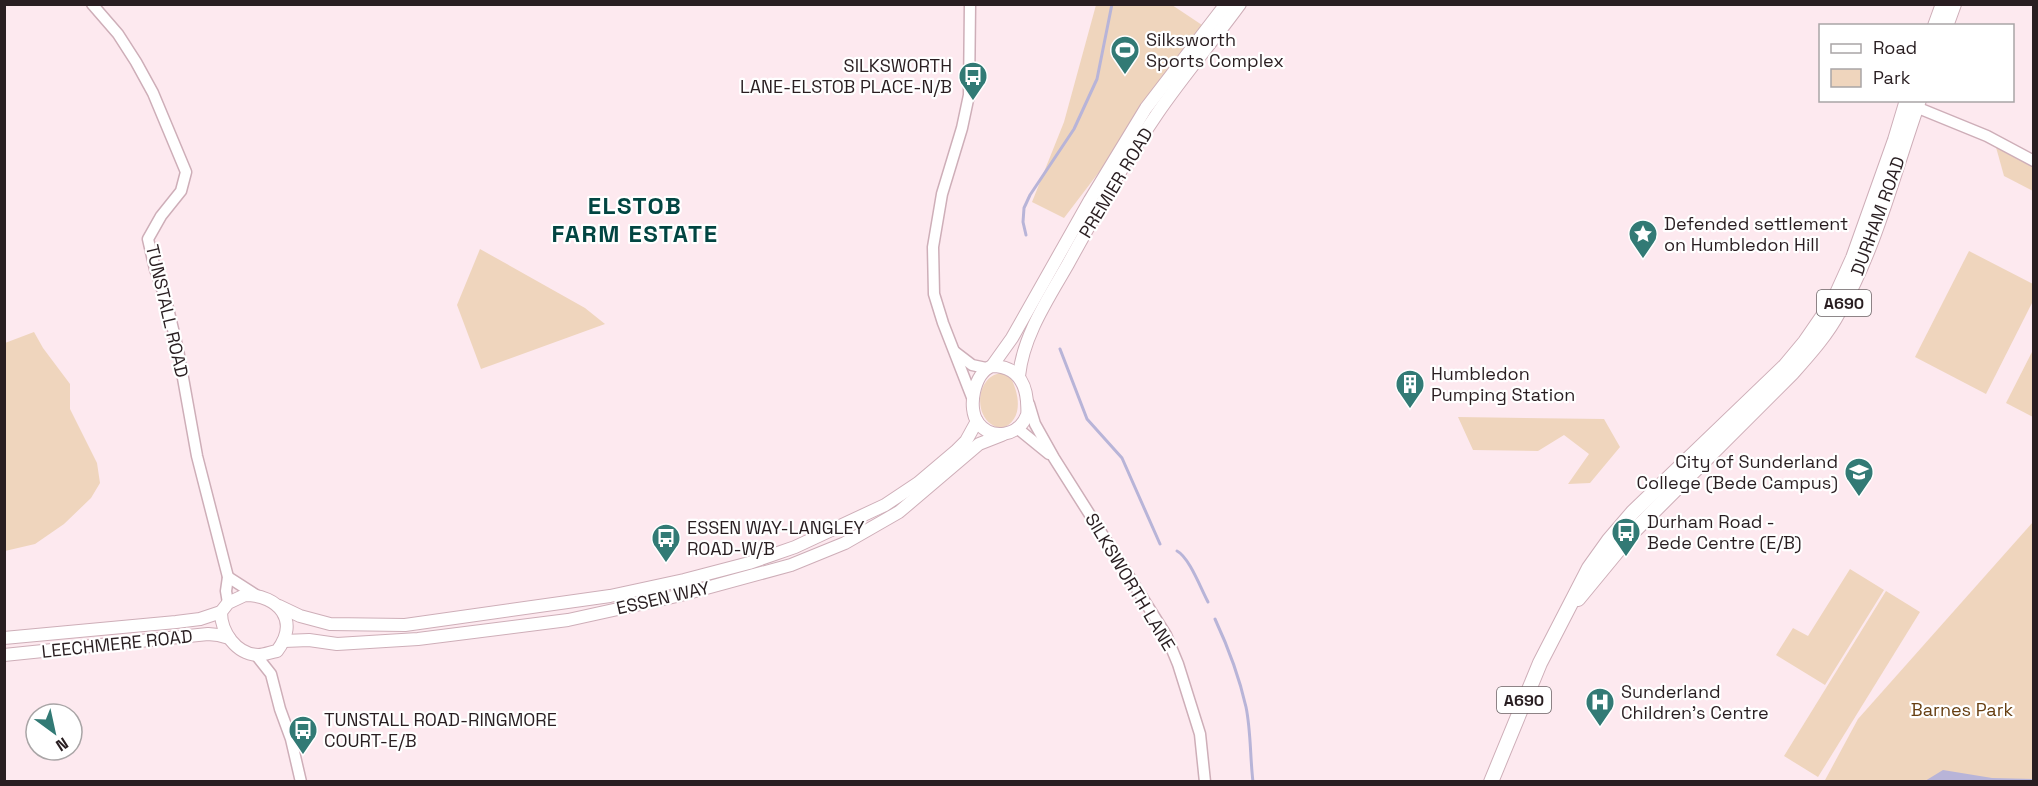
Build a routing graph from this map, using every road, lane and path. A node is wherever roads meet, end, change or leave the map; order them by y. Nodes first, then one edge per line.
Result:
1 (92, 4) edge
2 (970, 4) edge
3 (1226, 4) edge
4 (1240, 4) edge
5 (1943, 4) edge
6 (1954, 4) edge
7 (1936, 24) edge
8 (1947, 24) edge
9 (1912, 103) edge
10 (2034, 161) edge
11 (954, 352) junction
12 (989, 367) junction
13 (1019, 376) junction
14 (1027, 398) junction
15 (973, 400) junction
16 (977, 421) junction
17 (1017, 428) junction
18 (1002, 435) junction
19 (1054, 458) junction
20 (228, 577) junction
21 (256, 595) junction
22 (279, 606) junction
23 (225, 608) junction
24 (68, 632) junction
25 (4, 638) edge
26 (229, 638) junction
27 (281, 646) junction
28 (69, 649) junction
29 (4, 655) edge
30 (256, 655) junction
31 (270, 674) junction
32 (301, 782) edge
33 (1205, 782) edge
34 (1491, 782) edge

1 - 20 street, TUNSTALL ROAD
2 - 11 street
3 - 12 main road, PREMIER ROAD
4 - 13 main road, PREMIER ROAD
5 - 7 highway
6 - 8 highway
9 - 10 street
9 - 34 highway, DURHAM ROAD / A690
11 - 12 street
11 - 15 street
12 - 13 main road
12 - 15 main road, PREMIER ROAD
13 - 14 main road
14 - 17 main road
14 - 19 street, SILKSWORTH LANE
15 - 16 main road
16 - 18 main road
16 - 22 main road, ESSEN WAY
17 - 18 main road
17 - 19 street, SILKSWORTH LANE
18 - 27 main road, ESSEN WAY
19 - 33 street, SILKSWORTH LANE
20 - 21 street
20 - 23 street, TUNSTALL ROAD
21 - 22 main road
21 - 23 main road
22 - 27 main road
23 - 24 main road, LEECHMERE ROAD
23 - 26 main road, TUNSTALL ROAD
24 - 25 main road, LEECHMERE ROAD
24 - 28 main road
26 - 28 main road, LEECHMERE ROAD
26 - 30 main road
27 - 30 main road
27 - 31 street
28 - 29 main road, LEECHMERE ROAD
30 - 31 street
31 - 32 street

